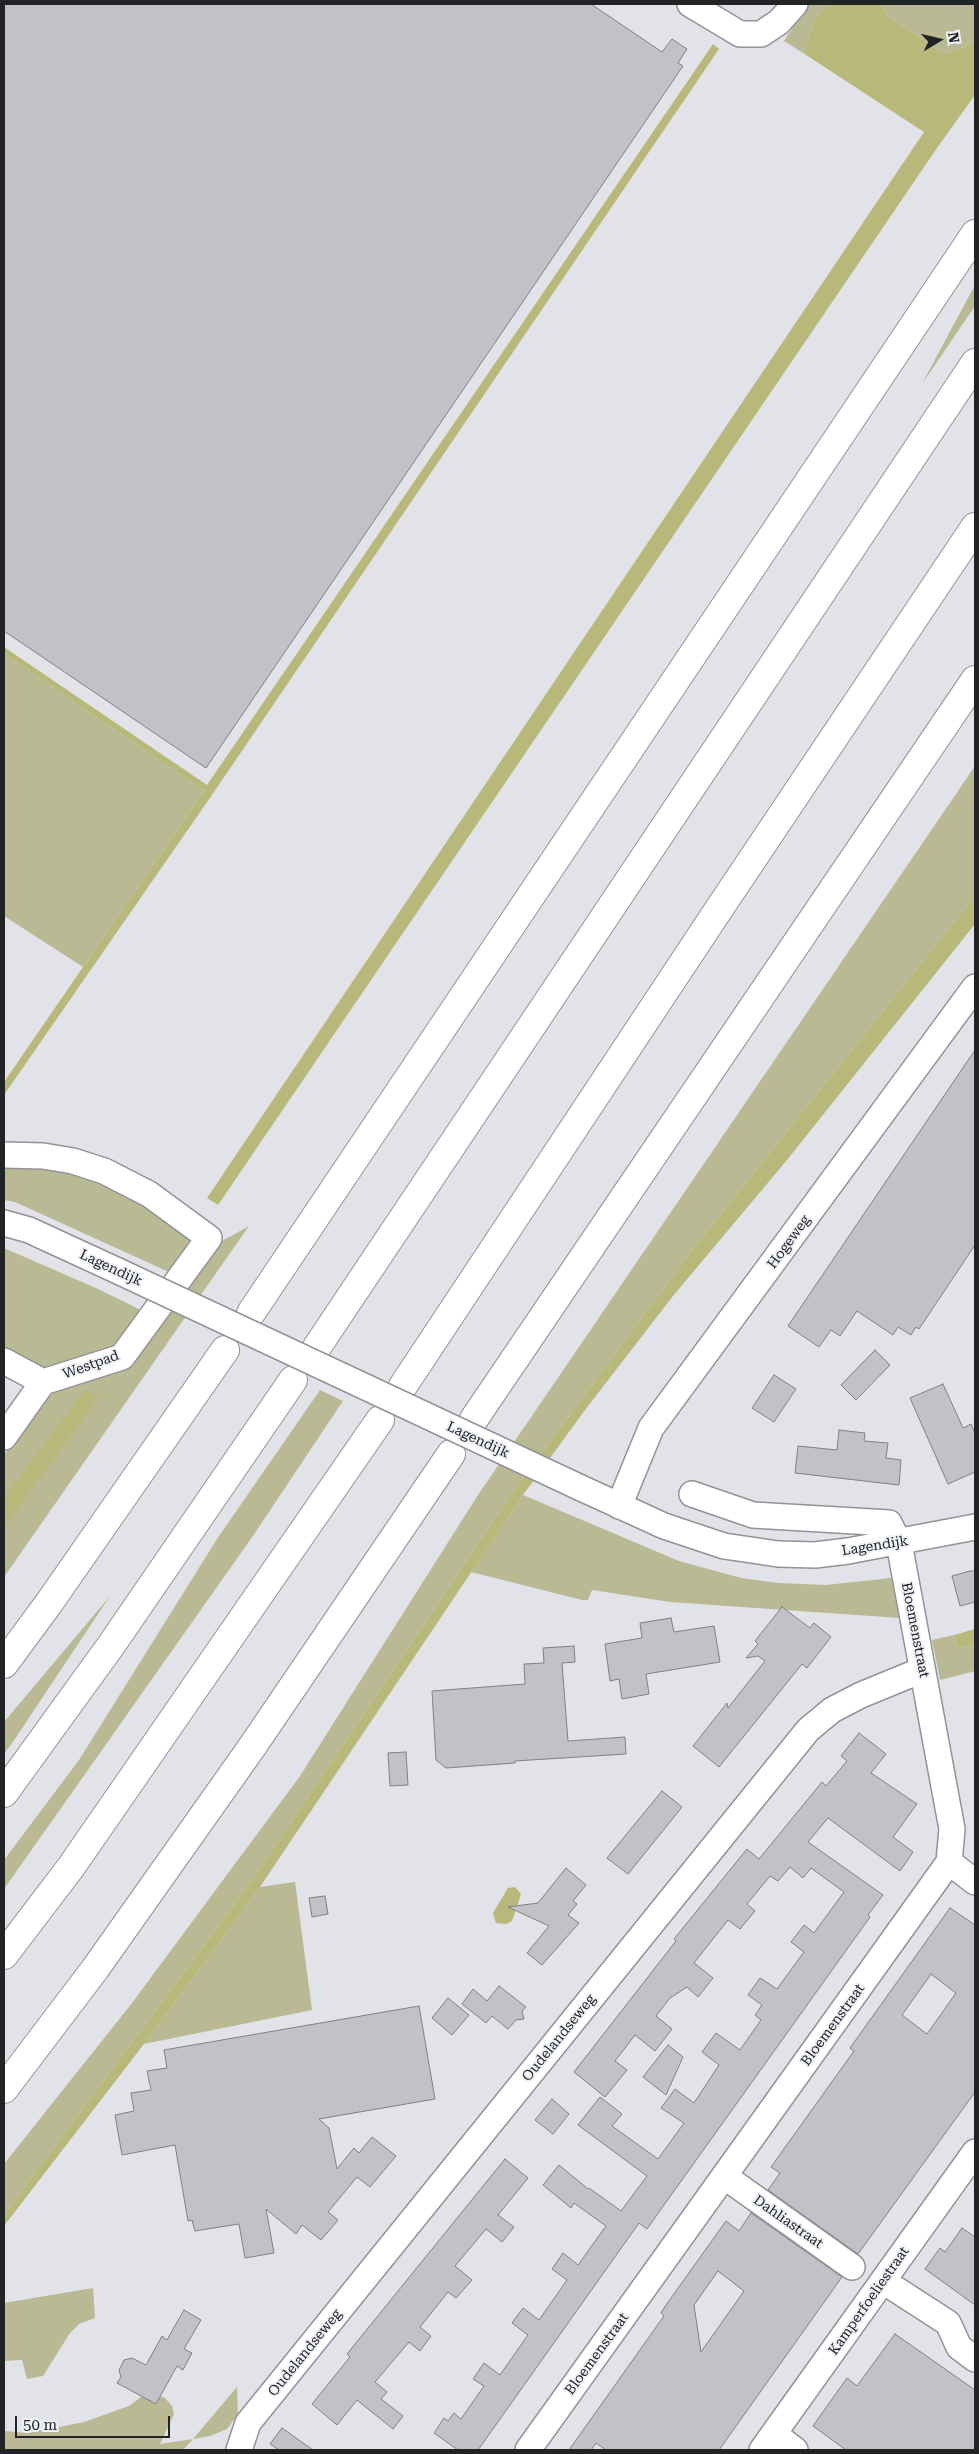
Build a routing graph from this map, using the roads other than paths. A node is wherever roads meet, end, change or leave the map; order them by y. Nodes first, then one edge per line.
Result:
1 (690, 4) edge
2 (795, 4) edge
3 (975, 234) edge
4 (975, 363) edge
5 (975, 527) edge
6 (975, 680) edge
7 (975, 987) edge
8 (4, 1155) edge
9 (4, 1222) edge
10 (251, 1313) dead end
11 (317, 1347) dead end
12 (224, 1350) dead end
13 (4, 1361) edge
14 (293, 1380) dead end
15 (44, 1382) junction
16 (403, 1386) dead end
17 (474, 1419) dead end
18 (380, 1420) dead end
19 (4, 1438) edge
20 (451, 1454) dead end
21 (692, 1494) dead end
22 (619, 1506) junction
23 (975, 1527) edge
24 (899, 1543) junction
25 (4, 1664) edge
26 (922, 1670) junction
27 (4, 1793) edge
28 (949, 1862) junction
29 (975, 1882) edge
30 (4, 1955) edge
31 (4, 2089) edge
32 (975, 2152) edge
33 (724, 2176) junction
34 (852, 2267) dead end
35 (883, 2280) junction
36 (975, 2359) edge
37 (768, 2442) edge
38 (239, 2450) edge
39 (528, 2450) edge
40 (795, 2450) edge

1 - 2 street
3 - 10 highway
4 - 11 highway
5 - 16 highway
6 - 17 highway
7 - 22 street, Hogeweg
8 - 15 street, Westpad
9 - 22 street, Lagendijk, bridge
12 - 25 highway
13 - 15 street
14 - 27 highway
15 - 19 street
18 - 30 highway
20 - 31 highway
21 - 24 street
22 - 24 street, Lagendijk
23 - 24 street, Lagendijk
24 - 26 street, Bloemenstraat
26 - 28 street, Bloemenstraat
26 - 38 street, Oudelandseweg
28 - 29 street
28 - 33 street, Bloemenstraat
32 - 35 street, Kamperfoeliestraat
33 - 34 street, Dahliastraat
33 - 39 street, Bloemenstraat
35 - 36 street
35 - 37 street, Kamperfoeliestraat
37 - 40 street

